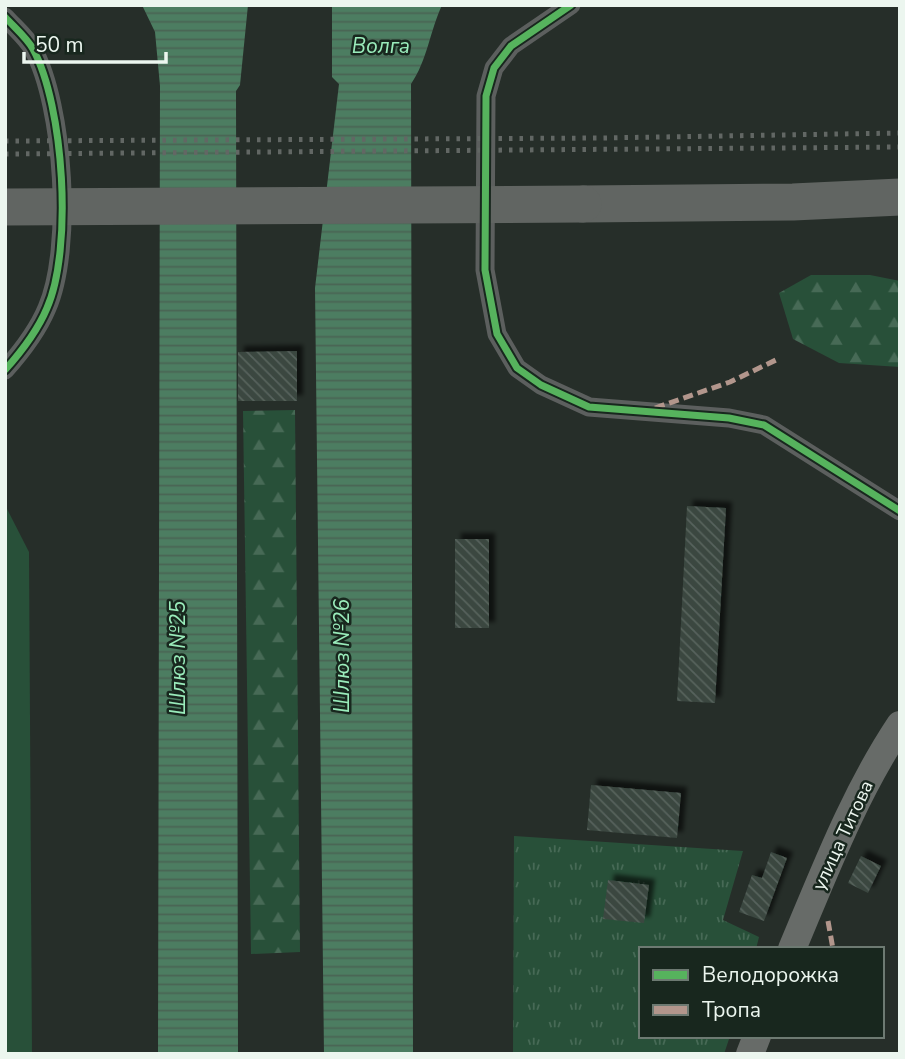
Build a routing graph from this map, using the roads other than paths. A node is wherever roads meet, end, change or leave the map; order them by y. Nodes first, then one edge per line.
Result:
1 (571, 5) edge
2 (5, 17) edge
3 (900, 197) edge
4 (793, 202) junction
5 (5, 207) edge
6 (900, 209) edge
7 (5, 370) edge
8 (900, 511) edge
9 (900, 726) edge
10 (793, 947) edge

1 - 8 street
2 - 7 street
3 - 4 highway
4 - 5 highway, bridge
4 - 6 highway
9 - 10 main road, улица Титова

